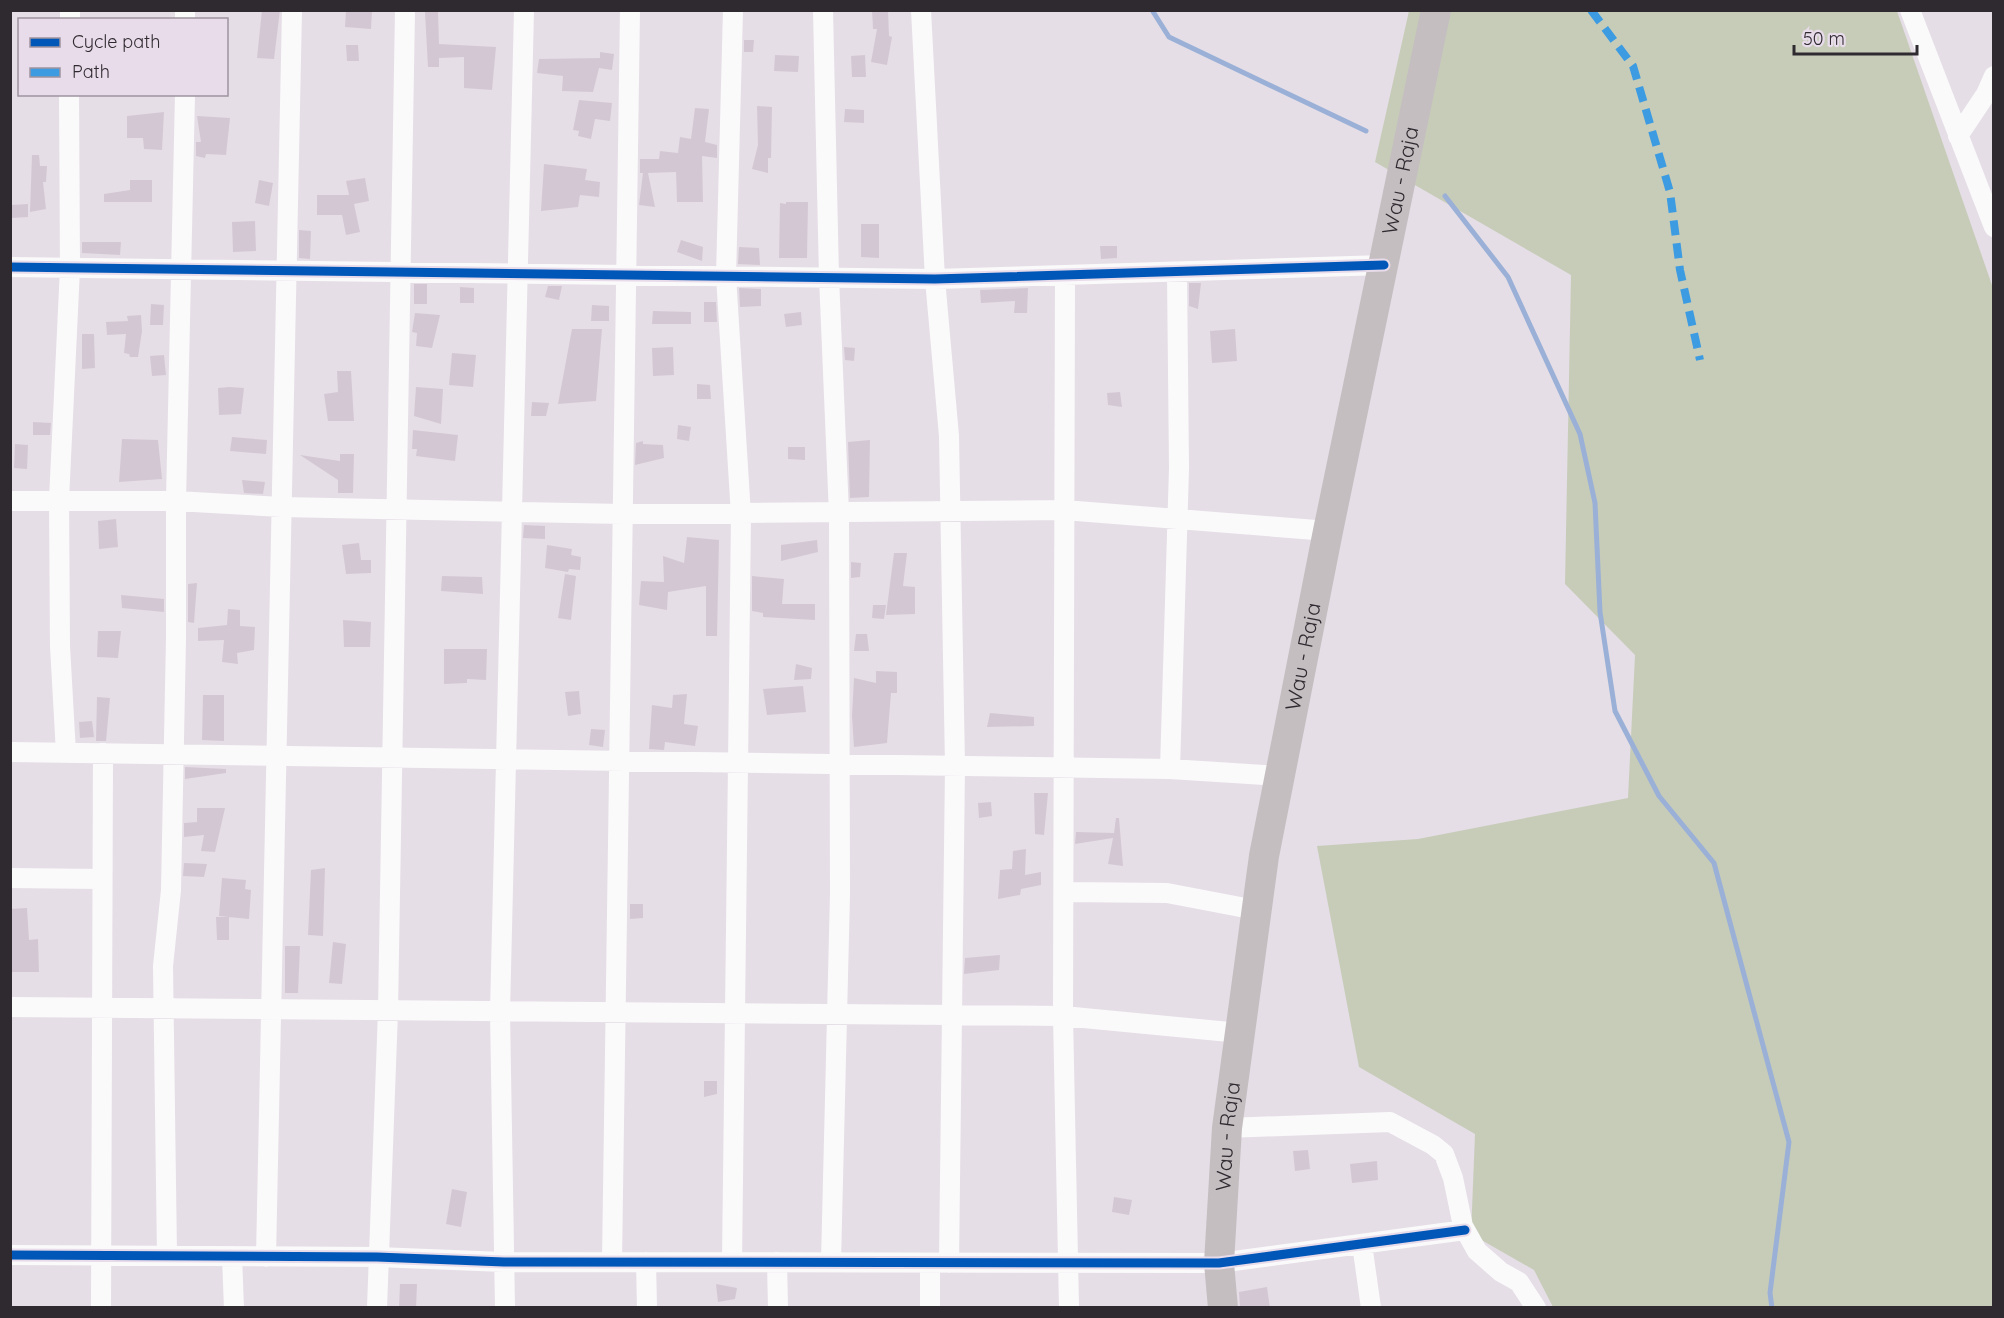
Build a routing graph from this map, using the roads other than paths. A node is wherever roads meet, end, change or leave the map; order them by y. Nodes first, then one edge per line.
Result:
1 (292, 10) edge
2 (405, 10) edge
3 (524, 10) edge
4 (630, 10) edge
5 (733, 10) edge
6 (823, 10) edge
7 (921, 10) edge
8 (1436, 10) edge
9 (1910, 10) edge
10 (1994, 76) edge
11 (69, 96) edge
12 (185, 96) edge
13 (1958, 136) junction
14 (1989, 202) edge
15 (1994, 227) edge
16 (1384, 266) junction
17 (10, 267) edge
18 (70, 268) junction
19 (181, 269) junction
20 (287, 271) junction
21 (400, 272) junction
22 (1177, 272) junction
23 (518, 273) junction
24 (626, 275) junction
25 (726, 276) junction
26 (1065, 276) junction
27 (829, 277) junction
28 (935, 279) junction
29 (59, 500) junction
30 (10, 501) edge
31 (176, 501) junction
32 (282, 507) junction
33 (396, 510) junction
34 (1064, 510) junction
35 (512, 512) junction
36 (949, 513) junction
37 (623, 514) junction
38 (839, 514) junction
39 (741, 515) junction
40 (1176, 518) junction
41 (1328, 531) junction
42 (10, 752) edge
43 (66, 753) junction
44 (103, 753) junction
45 (174, 754) junction
46 (277, 756) junction
47 (392, 758) junction
48 (506, 759) junction
49 (619, 761) junction
50 (737, 763) junction
51 (840, 764) junction
52 (956, 766) junction
53 (1065, 768) junction
54 (1170, 769) junction
55 (1280, 776) junction
56 (10, 878) edge
57 (102, 879) junction
58 (1064, 892) junction
59 (1256, 910) junction
60 (10, 1007) edge
61 (101, 1008) junction
62 (164, 1008) junction
63 (272, 1010) junction
64 (388, 1011) junction
65 (500, 1012) junction
66 (616, 1013) junction
67 (735, 1014) junction
68 (836, 1015) junction
69 (952, 1016) junction
70 (1063, 1016) junction
71 (1240, 1033) junction
72 (1227, 1128) junction
73 (1466, 1230) junction
74 (1362, 1244) junction
75 (10, 1255) edge
76 (100, 1256) junction
77 (167, 1256) junction
78 (232, 1256) junction
79 (266, 1257) junction
80 (377, 1257) junction
81 (504, 1262) junction
82 (612, 1262) junction
83 (646, 1262) junction
84 (732, 1262) junction
85 (777, 1262) junction
86 (831, 1262) junction
87 (939, 1263) junction
88 (1219, 1263) junction
89 (1066, 1264) junction
90 (101, 1308) edge
91 (234, 1308) edge
92 (377, 1308) edge
93 (506, 1308) edge
94 (647, 1308) edge
95 (778, 1308) edge
96 (930, 1308) edge
97 (1069, 1308) edge
98 (1223, 1308) edge
99 (1371, 1308) edge
100 (1536, 1308) edge

1 - 20 street
2 - 21 street
3 - 23 street
4 - 24 street
5 - 25 street
6 - 27 street
7 - 28 street
8 - 16 main road, Wau - Raja
9 - 13 street
10 - 13 street
11 - 18 street
12 - 19 street
13 - 14 street
14 - 15 street
16 - 22 street
16 - 41 main road, Wau - Raja
17 - 18 street
18 - 19 street
18 - 29 street
19 - 20 street
19 - 31 street
20 - 21 street
20 - 32 street
21 - 23 street
21 - 33 street
22 - 26 street
22 - 40 street
23 - 24 street
23 - 35 street
24 - 25 street
24 - 37 street
25 - 27 street
25 - 39 street
26 - 28 street
26 - 34 street
27 - 28 street
27 - 38 street
28 - 36 street
29 - 30 street
29 - 31 street
29 - 43 street
31 - 32 street
31 - 45 street
32 - 33 street
32 - 46 street
33 - 35 street
33 - 47 street
34 - 36 street
34 - 40 street
34 - 53 street
35 - 37 street
35 - 48 street
36 - 38 street
36 - 52 street
37 - 39 street
37 - 49 street
38 - 39 street
38 - 51 street
39 - 50 street
40 - 41 street
40 - 54 street
41 - 55 main road, Wau - Raja
42 - 43 street
43 - 44 street
44 - 45 street
44 - 57 street
45 - 46 street
45 - 62 street
46 - 47 street
46 - 63 street
47 - 48 street
47 - 64 street
48 - 49 street
48 - 65 street
49 - 50 street
49 - 66 street
50 - 51 street
50 - 67 street
51 - 52 street
51 - 68 street
52 - 53 street
52 - 69 street
53 - 54 street
53 - 58 street
54 - 55 street
55 - 59 main road, Wau - Raja
56 - 57 street
57 - 61 street
58 - 59 street
58 - 70 street
59 - 71 main road, Wau - Raja
60 - 61 street
61 - 62 street
61 - 76 street
62 - 63 street
62 - 77 street
63 - 64 street
63 - 79 street
64 - 65 street
64 - 80 street
65 - 66 street
65 - 81 street
66 - 67 street
66 - 82 street
67 - 68 street
67 - 84 street
68 - 69 street
68 - 86 street
69 - 70 street
69 - 87 street
70 - 71 street
70 - 89 street
71 - 72 main road, Wau - Raja
72 - 73 street
72 - 88 main road, Wau - Raja
73 - 74 street
73 - 100 street
74 - 88 street
74 - 99 street
75 - 76 street
76 - 77 street
76 - 90 street
77 - 78 street
78 - 79 street
78 - 91 street
79 - 80 street
80 - 81 street
80 - 92 street
81 - 82 street
81 - 93 street
82 - 83 street
83 - 84 street
83 - 94 street
84 - 85 street
85 - 86 street
85 - 95 street
86 - 87 street
87 - 89 street
87 - 96 street
88 - 89 street
88 - 98 main road, Wau - Raja
89 - 97 street

